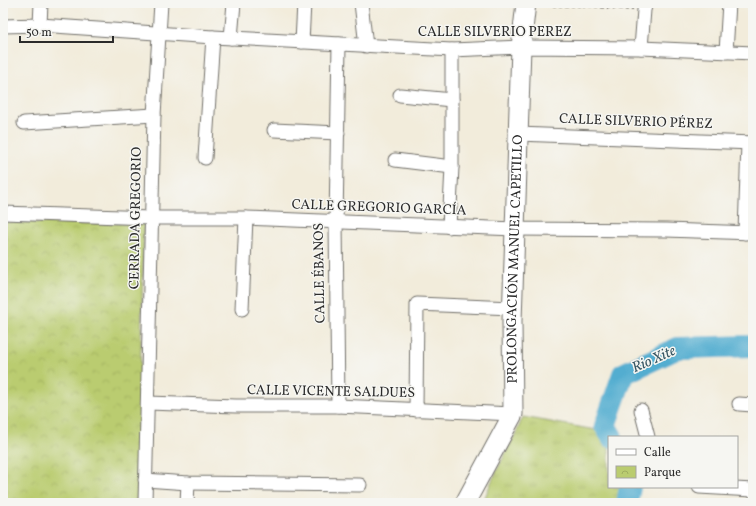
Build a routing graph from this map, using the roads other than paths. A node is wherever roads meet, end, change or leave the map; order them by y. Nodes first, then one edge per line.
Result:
1 (41, 3) edge
2 (160, 3) edge
3 (234, 3) edge
4 (304, 3) edge
5 (361, 3) edge
6 (729, 3) edge
7 (526, 4) edge
8 (645, 7) edge
9 (40, 25) junction
10 (3, 26) edge
11 (159, 33) junction
12 (213, 37) junction
13 (231, 38) junction
14 (302, 42) junction
15 (338, 44) junction
16 (366, 46) junction
17 (521, 47) junction
18 (641, 48) junction
19 (452, 50) junction
20 (726, 52) junction
21 (753, 54) edge
22 (400, 95) dead end
23 (452, 100) junction
24 (154, 115) junction
25 (24, 123) dead end
26 (274, 130) dead end
27 (338, 133) junction
28 (518, 134) junction
29 (751, 143) edge
30 (205, 158) dead end
31 (395, 160) dead end
32 (452, 167) junction
33 (3, 213) edge
34 (151, 218) junction
35 (246, 218) junction
36 (336, 221) junction
37 (449, 227) junction
38 (515, 229) junction
39 (749, 233) edge
40 (512, 308) junction
41 (242, 309) dead end
42 (148, 403) junction
43 (739, 404) dead end
44 (753, 405) edge
45 (338, 406) junction
46 (416, 410) junction
47 (641, 410) dead end
48 (513, 414) junction
49 (648, 436) edge
50 (145, 480) junction
51 (188, 482) junction
52 (360, 485) dead end
53 (717, 488) edge
54 (753, 490) edge
55 (145, 503) edge
56 (187, 503) edge
57 (465, 503) edge

1 - 9 street
2 - 11 street, CERRADA GREGORIO
3 - 13 street
4 - 14 street
5 - 16 street
6 - 20 street
7 - 17 street, PROLONGACIÓN MANUEL CAPETILLO
8 - 18 street
9 - 10 street, CALLE SILVERIO PEREZ
9 - 11 street, CALLE SILVERIO PEREZ
11 - 12 street, CALLE SILVERIO PEREZ
11 - 24 street, CERRADA GREGORIO
12 - 13 street, CALLE SILVERIO PEREZ
12 - 30 street
13 - 14 street, CALLE SILVERIO PEREZ
14 - 15 street, CALLE SILVERIO PEREZ
15 - 16 street, CALLE SILVERIO PEREZ
15 - 27 street, CALLE ÉBANOS
16 - 19 street, CALLE SILVERIO PEREZ
17 - 18 street, CALLE SILVERIO PEREZ
17 - 19 street, CALLE SILVERIO PEREZ
17 - 28 street, PROLONGACIÓN MANUEL CAPETILLO
18 - 20 street, CALLE SILVERIO PEREZ
19 - 23 street
20 - 21 street, CALLE SILVERIO PEREZ
22 - 23 street
23 - 32 street
24 - 25 street
24 - 34 street, CERRADA GREGORIO
26 - 27 street
27 - 36 street, CALLE ÉBANOS
28 - 29 street, CALLE SILVERIO PÉREZ
28 - 38 street, PROLONGACIÓN MANUEL CAPETILLO
29 - 39 street
31 - 32 street
32 - 37 street
33 - 34 street, CALLE GREGORIO GARCÍA
34 - 35 street, CALLE GREGORIO GARCÍA
34 - 42 street, CERRADA GREGORIO
35 - 36 street, CALLE GREGORIO GARCÍA
35 - 41 street
36 - 37 street, CALLE GREGORIO GARCÍA
36 - 45 street, CALLE ÉBANOS
37 - 38 street, CALLE GREGORIO GARCÍA
38 - 39 street, CALLE GREGORIO GARCÍA
38 - 40 street, PROLONGACIÓN MANUEL CAPETILLO
40 - 46 street
40 - 48 street, PROLONGACIÓN MANUEL CAPETILLO
42 - 45 street, CALLE VICENTE SALDUES
42 - 50 street, CERRADA GREGORIO
43 - 44 street
45 - 46 street, CALLE VICENTE SALDUES
46 - 48 street, CALLE VICENTE SALDUES
47 - 49 street
48 - 57 street, PROLONGACIÓN MANUEL CAPETILLO
50 - 51 street
50 - 55 street, CERRADA GREGORIO
51 - 52 street
51 - 56 street
53 - 54 street

